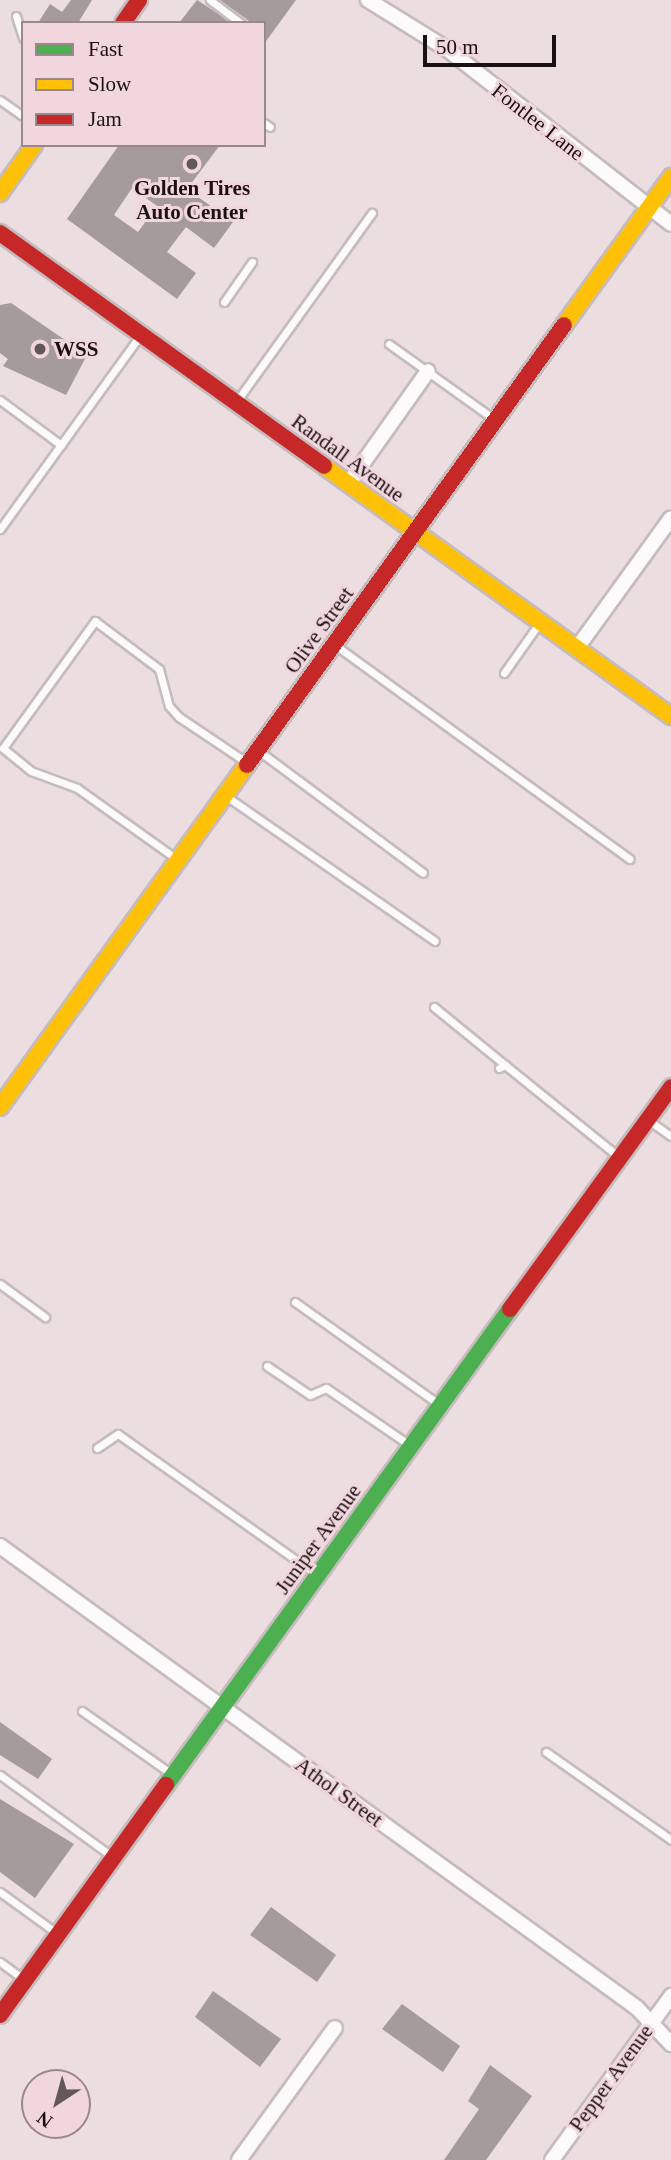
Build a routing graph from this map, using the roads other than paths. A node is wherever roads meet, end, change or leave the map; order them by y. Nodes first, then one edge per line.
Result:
1 (211, 0) edge
2 (368, 0) edge
3 (16, 16) dead end
4 (238, 21) edge
5 (21, 32) edge
6 (0, 100) edge
7 (21, 115) edge
8 (33, 147) edge
9 (671, 177) edge
10 (0, 193) edge
11 (649, 208) junction
12 (372, 213) dead end
13 (671, 224) edge
14 (0, 233) edge
15 (253, 262) dead end
16 (224, 303) dead end
17 (140, 335) junction
18 (389, 344) dead end
19 (428, 371) junction
20 (0, 400) edge
21 (235, 403) junction
22 (496, 421) junction
23 (61, 445) junction
24 (348, 484) junction
25 (671, 517) edge
26 (0, 530) edge
27 (416, 533) junction
28 (540, 622) junction
29 (335, 645) junction
30 (577, 648) junction
31 (504, 673) dead end
32 (671, 716) edge
33 (253, 757) junction
34 (225, 796) junction
35 (631, 859) dead end
36 (179, 860) junction
37 (423, 873) dead end
38 (435, 942) dead end
39 (434, 1007) dead end
40 (671, 1087) edge
41 (0, 1107) edge
42 (648, 1119) junction
43 (671, 1136) edge
44 (620, 1158) junction
45 (0, 1284) edge
46 (295, 1302) dead end
47 (45, 1317) dead end
48 (267, 1366) dead end
49 (441, 1406) junction
50 (411, 1446) junction
51 (97, 1448) dead end
52 (0, 1546) edge
53 (318, 1576) junction
54 (223, 1707) junction
55 (82, 1711) dead end
56 (546, 1752) dead end
57 (0, 1775) edge
58 (173, 1775) junction
59 (671, 1840) edge
60 (114, 1858) junction
61 (0, 1892) edge
62 (58, 1934) junction
63 (0, 1962) edge
64 (25, 1980) junction
65 (671, 1996) edge
66 (0, 2015) edge
67 (651, 2025) junction
68 (335, 2028) dead end
69 (671, 2044) edge
70 (240, 2160) edge
71 (552, 2160) edge

1 - 4 lane
2 - 11 street, Fontlee Lane
3 - 5 lane
6 - 7 lane
8 - 10 street
9 - 11 street, Olive Street
11 - 13 street, Fontlee Lane
11 - 22 street, Olive Street
12 - 21 lane
14 - 17 street, Randall Avenue
15 - 16 lane
17 - 21 street, Randall Avenue
17 - 23 lane
18 - 19 lane
19 - 22 lane
19 - 24 street
20 - 23 lane
21 - 24 street, Randall Avenue
22 - 27 street, Olive Street
23 - 26 lane
24 - 27 street, Randall Avenue
25 - 30 street
27 - 28 street, Randall Avenue
27 - 29 street, Olive Street
28 - 30 street, Randall Avenue
28 - 31 lane
29 - 33 street, Olive Street
29 - 35 lane
30 - 32 street, Randall Avenue
33 - 34 street, Olive Street
33 - 36 lane
33 - 37 lane
34 - 36 street, Olive Street
34 - 38 lane
36 - 41 street, Olive Street
39 - 44 lane
40 - 42 street, Juniper Avenue
42 - 43 lane
42 - 44 street, Juniper Avenue
44 - 49 street, Juniper Avenue
45 - 47 lane
46 - 49 lane
48 - 50 lane
49 - 50 street, Juniper Avenue
50 - 53 street, Juniper Avenue
51 - 53 lane
52 - 54 street, Athol Street
53 - 54 street, Juniper Avenue
54 - 58 street, Juniper Avenue
54 - 67 street, Athol Street
55 - 58 lane
56 - 59 lane
57 - 60 lane
58 - 60 street, Juniper Avenue
60 - 62 street, Juniper Avenue
61 - 62 lane
62 - 64 street, Juniper Avenue
63 - 64 lane
64 - 66 street, Juniper Avenue
65 - 67 street, Pepper Avenue
67 - 69 street, Athol Street
67 - 71 street, Pepper Avenue
68 - 70 street

